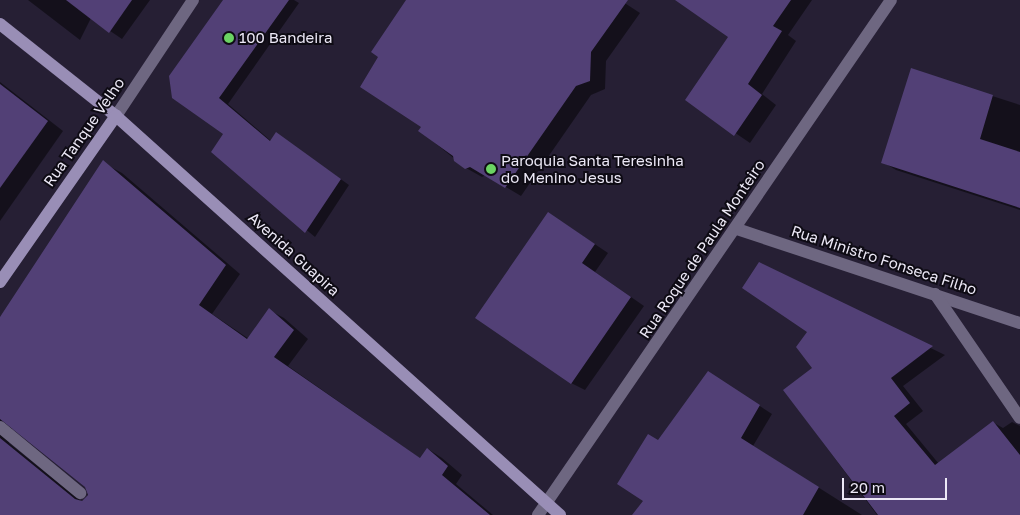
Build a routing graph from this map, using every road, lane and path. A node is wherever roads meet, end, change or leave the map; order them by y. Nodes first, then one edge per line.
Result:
1 (193, 0) edge
2 (891, 0) edge
3 (0, 24) edge
4 (116, 116) junction
5 (737, 229) junction
6 (0, 282) edge
7 (935, 294) junction
8 (1020, 323) edge
9 (1020, 418) edge
10 (0, 427) edge
11 (80, 493) dead end
12 (547, 503) junction
13 (538, 515) edge
14 (560, 515) edge

1 - 4 street, Rua Tanque Velho
2 - 5 street, Rua Roque de Paula Monteiro
3 - 4 main road, Avenida Guapira
4 - 6 main road, Rua Tanque Velho
4 - 12 main road, Avenida Guapira
5 - 7 street, Rua Ministro Fonseca Filho
5 - 12 street, Rua Roque de Paula Monteiro
7 - 8 street, Rua Ministro Fonseca Filho
7 - 9 street
10 - 11 street
12 - 13 street, Rua Roque de Paula Monteiro
12 - 14 main road, Avenida Guapira

